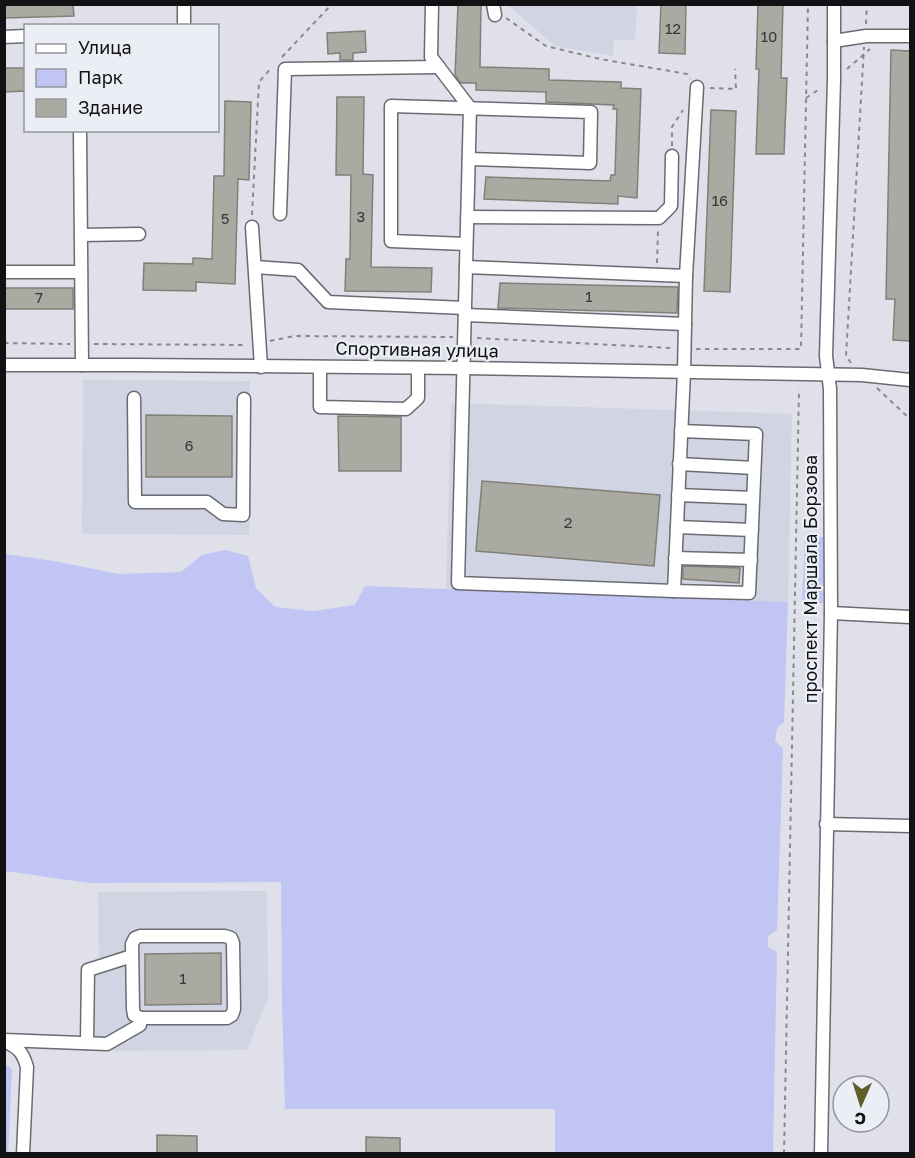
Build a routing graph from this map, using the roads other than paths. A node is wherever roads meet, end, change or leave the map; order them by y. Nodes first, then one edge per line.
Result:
1 (184, 4) edge
2 (432, 4) edge
3 (834, 4) edge
4 (184, 24) edge
5 (24, 36) edge
6 (910, 36) edge
7 (4, 37) edge
8 (834, 41) junction
9 (439, 67) junction
10 (697, 87) road end
11 (470, 108) junction
12 (80, 132) edge
13 (672, 156) road end
14 (469, 159) junction
15 (280, 214) dead end
16 (467, 217) junction
17 (252, 227) dead end
18 (139, 234) dead end
19 (81, 235) junction
20 (466, 244) junction
21 (255, 267) junction
22 (466, 267) junction
23 (4, 272) edge
24 (81, 272) junction
25 (686, 276) junction
26 (465, 312) junction
27 (685, 324) junction
28 (4, 365) edge
29 (82, 365) junction
30 (261, 367) junction
31 (320, 367) junction
32 (418, 368) junction
33 (463, 368) junction
34 (684, 372) junction
35 (829, 374) junction
36 (910, 380) edge
37 (134, 398) dead end
38 (244, 399) dead end
39 (681, 431) junction
40 (680, 464) junction
41 (754, 468) junction
42 (678, 495) junction
43 (753, 498) junction
44 (677, 527) junction
45 (752, 530) junction
46 (675, 558) junction
47 (751, 560) junction
48 (674, 591) junction
49 (831, 613) junction
50 (910, 617) edge
51 (826, 824) junction
52 (910, 826) edge
53 (132, 956) junction
54 (141, 1018) junction
55 (4, 1041) edge
56 (87, 1043) junction
57 (23, 1154) edge
58 (821, 1154) edge

1 - 4 street
2 - 9 street
3 - 8 street, проспект Маршала Борзова
5 - 7 street
6 - 8 street
8 - 35 street, проспект Маршала Борзова
9 - 11 street
9 - 15 street
10 - 25 street
11 - 14 street
11 - 14 street
11 - 20 street
12 - 19 street
13 - 16 street
14 - 16 street
16 - 20 street
17 - 21 street
18 - 19 street
19 - 24 street
20 - 22 street
21 - 26 street
21 - 30 street
22 - 25 street
22 - 26 street
23 - 24 street
24 - 29 street
25 - 27 street
26 - 27 street
26 - 33 street
27 - 34 street
28 - 29 street, Спортивная улица
29 - 30 street, Спортивная улица
30 - 31 street, Спортивная улица
31 - 32 street, Спортивная улица
31 - 32 street
32 - 33 street, Спортивная улица
33 - 34 street, Спортивная улица
33 - 48 street
34 - 35 street, Спортивная улица
34 - 39 street
35 - 36 street, Спортивная улица
35 - 49 street, проспект Маршала Борзова
37 - 38 street
39 - 40 street
39 - 41 street
40 - 41 street
40 - 42 street
41 - 43 street
42 - 43 street
42 - 44 street
43 - 45 street
44 - 45 street
44 - 46 street
45 - 47 street
46 - 47 street
46 - 48 street
47 - 48 street
49 - 50 street
49 - 51 street, проспект Маршала Борзова
51 - 52 street
51 - 58 street, проспект Маршала Борзова
53 - 54 street
53 - 54 street
53 - 56 street
54 - 56 street
55 - 56 street
55 - 57 street

